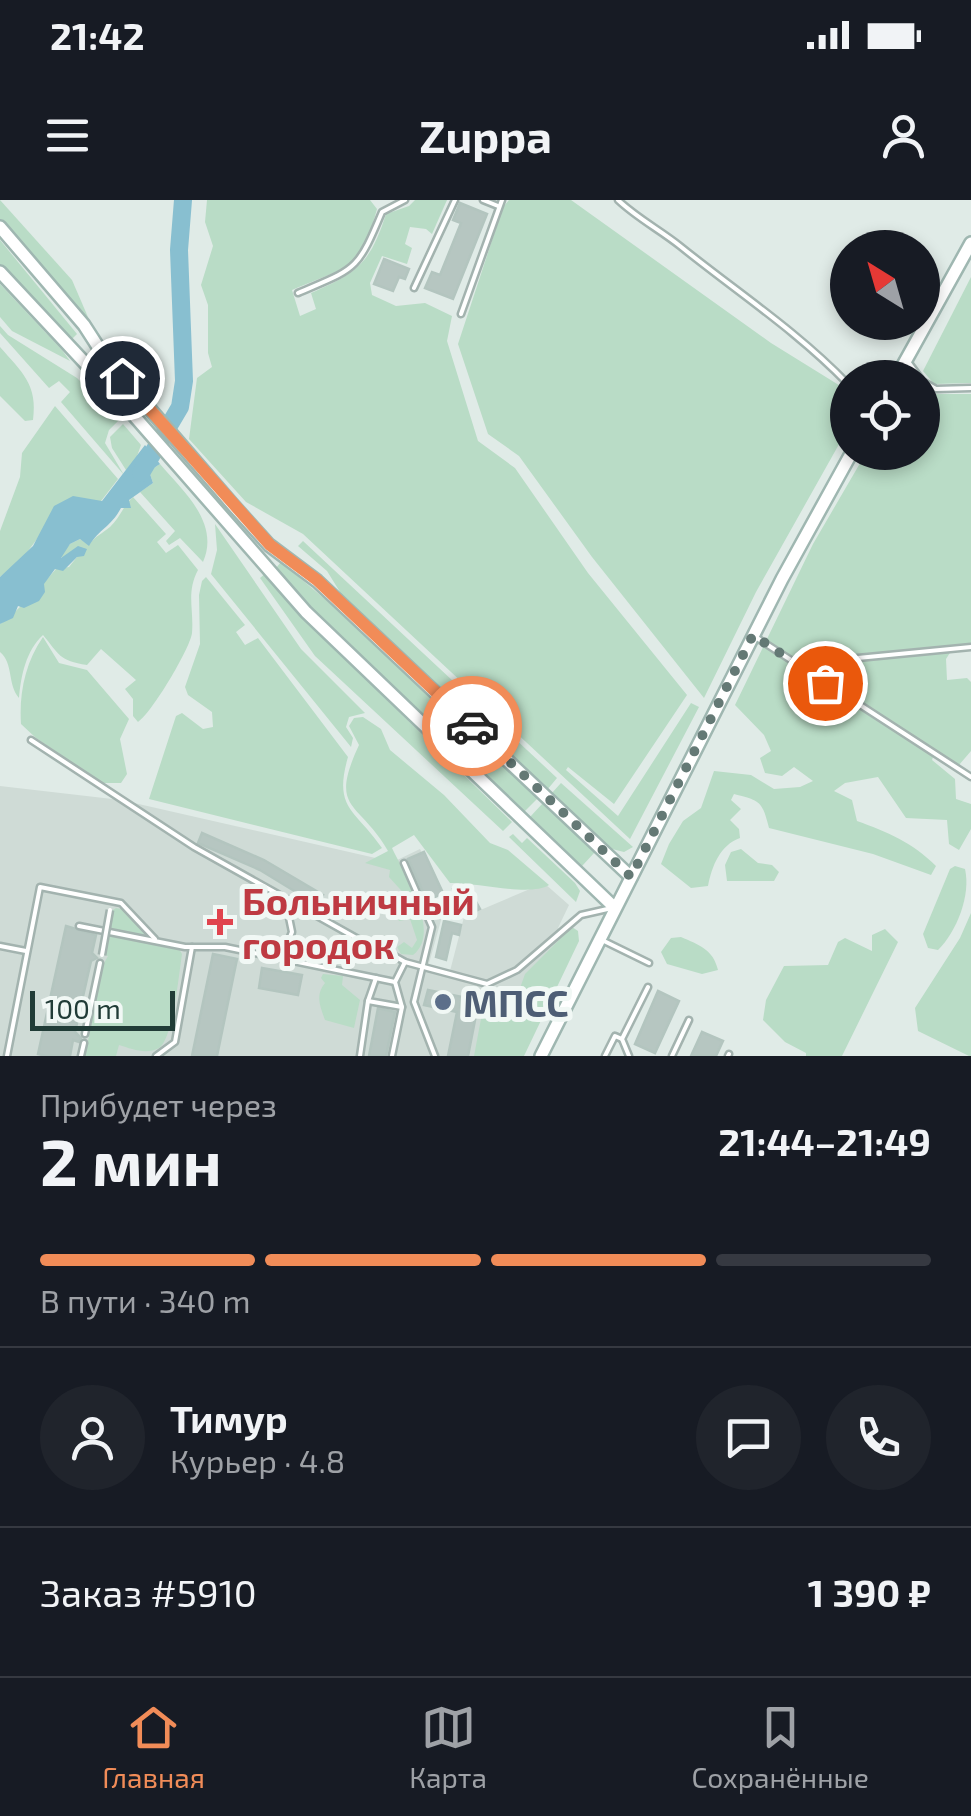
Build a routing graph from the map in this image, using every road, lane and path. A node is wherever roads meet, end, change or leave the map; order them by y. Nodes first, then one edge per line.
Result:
1 (406, 200) edge
2 (455, 200) edge
3 (483, 200) edge
4 (618, 200) edge
5 (500, 203) edge
6 (0, 227) edge
7 (971, 243) edge
8 (0, 272) edge
9 (414, 288) dead end
10 (298, 293) dead end
11 (461, 314) dead end
12 (906, 359) edge
13 (830, 364) edge
14 (940, 388) edge
15 (971, 388) edge
16 (842, 470) edge
17 (753, 635) junction
18 (971, 647) edge
19 (796, 664) junction
20 (31, 740) dead end
21 (971, 777) edge
22 (404, 863) dead end
23 (631, 877) junction
24 (285, 898) junction
25 (112, 900) junction
26 (615, 908) junction
27 (79, 926) dead end
28 (600, 938) junction
29 (158, 941) junction
30 (0, 946) edge
31 (192, 947) junction
32 (26, 951) junction
33 (102, 954) dead end
34 (281, 958) junction
35 (405, 962) junction
36 (100, 963) dead end
37 (649, 963) dead end
38 (423, 968) junction
39 (376, 978) junction
40 (395, 982) junction
41 (648, 986) dead end
42 (399, 998) junction
43 (368, 1001) junction
44 (414, 1002) junction
45 (402, 1007) junction
46 (689, 1020) dead end
47 (85, 1034) dead end
48 (622, 1039) junction
49 (84, 1043) dead end
50 (630, 1055) edge
51 (7, 1056) edge
52 (81, 1056) edge
53 (156, 1056) edge
54 (360, 1056) edge
55 (392, 1056) edge
56 (435, 1056) edge
57 (541, 1056) edge
58 (605, 1056) edge
59 (672, 1056) edge

1 - 10 lane
2 - 9 lane
3 - 5 lane
4 - 13 lane
5 - 11 lane
6 - 23 street
7 - 12 street
8 - 26 street
14 - 15 lane
16 - 17 street
17 - 19 lane
17 - 23 street
18 - 19 lane
19 - 21 lane
20 - 24 lane
22 - 38 lane
23 - 26 street
24 - 34 lane
24 - 35 lane
25 - 29 lane
25 - 32 lane
25 - 33 lane, bridge
26 - 28 street
26 - 38 lane
27 - 29 lane
28 - 37 lane
28 - 57 street
29 - 31 lane
30 - 32 lane
31 - 34 lane
31 - 53 lane
32 - 51 lane
34 - 39 lane
35 - 38 lane
35 - 40 lane
36 - 47 lane
38 - 44 lane
39 - 40 lane
39 - 43 lane
40 - 42 lane
41 - 48 lane
42 - 44 lane
42 - 45 lane
43 - 45 lane
43 - 54 lane
44 - 56 lane
45 - 55 lane
46 - 59 lane
48 - 50 lane
48 - 58 lane
49 - 52 lane

